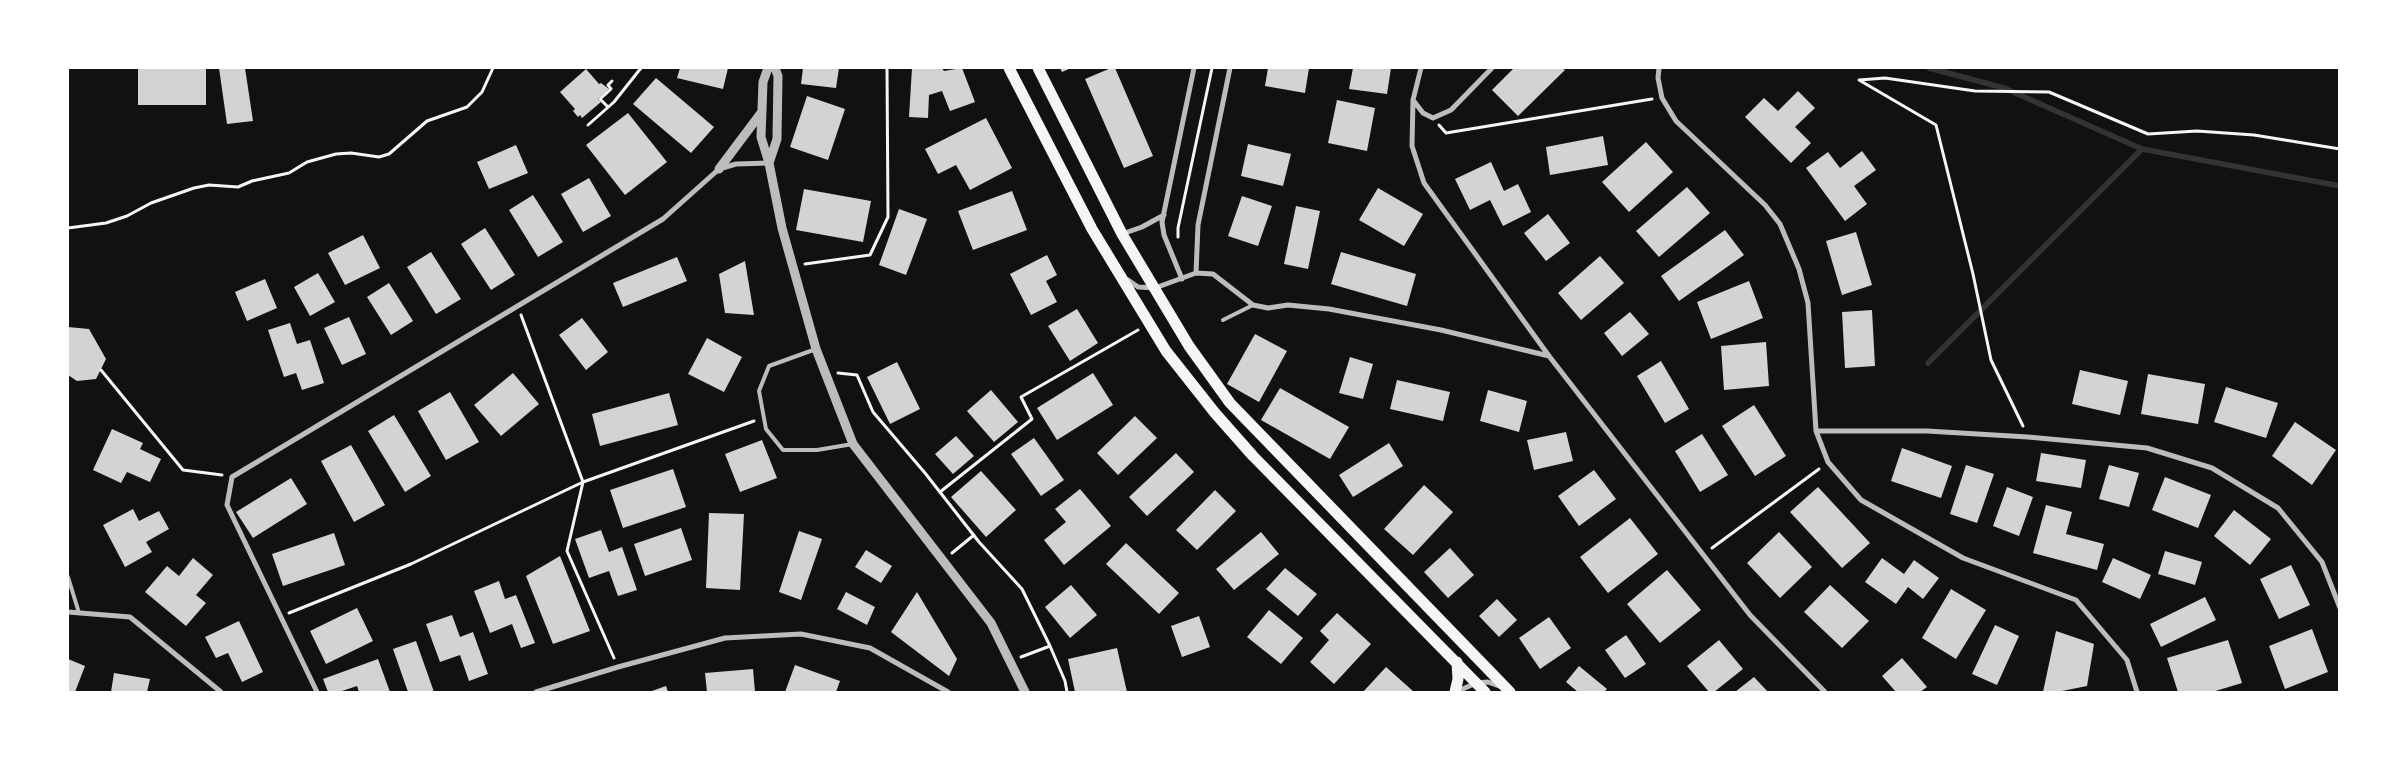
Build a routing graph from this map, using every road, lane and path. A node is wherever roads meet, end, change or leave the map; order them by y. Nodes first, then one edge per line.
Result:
1 (493, 68) edge
2 (641, 68) edge
3 (768, 68) edge
4 (775, 68) edge
5 (887, 68) edge
6 (1010, 68) edge
7 (1038, 68) edge
8 (1194, 68) edge
9 (1212, 68) edge
10 (1230, 68) edge
11 (1421, 68) edge
12 (1492, 68) edge
13 (1659, 68) edge
14 (612, 81) dead end
15 (1662, 98) junction
16 (1413, 100) junction
17 (608, 107) junction
18 (762, 112) junction
19 (1434, 118) junction
20 (588, 125) dead end
21 (2340, 149) edge
22 (769, 163) junction
23 (719, 169) junction
24 (1164, 215) junction
25 (68, 228) edge
26 (1122, 234) junction
27 (1181, 244) dead end
28 (792, 265) junction
29 (1120, 273) junction
30 (1196, 273) junction
31 (1182, 279) junction
32 (1155, 288) junction
33 (1253, 305) junction
34 (518, 307) junction
35 (1222, 320) dead end
36 (1148, 324) junction
37 (816, 349) junction
38 (1549, 356) junction
39 (101, 370) dead end
40 (825, 372) junction
41 (764, 418) junction
42 (1816, 431) junction
43 (2028, 437) junction
44 (853, 444) junction
45 (1828, 462) junction
46 (232, 477) junction
47 (583, 482) junction
48 (940, 492) junction
49 (974, 536) junction
50 (1703, 555) junction
51 (944, 560) junction
52 (68, 577) edge
53 (2340, 608) edge
54 (68, 612) edge
55 (79, 613) junction
56 (280, 617) junction
57 (1050, 646) junction
58 (1011, 661) junction
59 (1457, 662) junction
60 (618, 667) junction
61 (1476, 683) junction
62 (221, 692) edge
63 (317, 692) edge
64 (536, 692) edge
65 (948, 692) edge
66 (1025, 692) edge
67 (1067, 692) edge
68 (1455, 692) edge
69 (1485, 692) edge
70 (1510, 692) edge
71 (1825, 692) edge
72 (2138, 692) edge

1 - 25 path
2 - 17 path
3 - 18 street
4 - 22 street
5 - 28 path
6 - 29 main road
7 - 26 main road
8 - 24 street
9 - 27 path
10 - 30 street
11 - 16 street
12 - 19 street
13 - 15 street
14 - 17 path
15 - 19 path
15 - 42 street
16 - 19 street
16 - 38 street
17 - 20 path
18 - 22 street
18 - 23 street
21 - 43 path
22 - 23 street
22 - 28 street
23 - 34 street
24 - 26 street
24 - 31 street
26 - 32 main road
28 - 37 street
29 - 32 street
29 - 36 main road
30 - 31 street
30 - 33 street
31 - 32 street
32 - 70 main road
33 - 35 lane
33 - 38 street
34 - 46 street
34 - 47 path
36 - 48 path
36 - 59 main road
37 - 40 street
37 - 41 lane
38 - 50 street
39 - 46 path
40 - 44 street
40 - 48 path
41 - 44 lane
41 - 47 path
42 - 43 street
42 - 45 street
43 - 53 street
44 - 51 street
45 - 50 path
45 - 72 street
46 - 56 street
47 - 56 path
47 - 60 path
48 - 49 path
49 - 51 path
49 - 57 path
50 - 71 street
51 - 58 street
52 - 55 lane
54 - 55 street
55 - 62 street
56 - 63 street
57 - 58 path
57 - 67 path
58 - 66 street
59 - 61 main road
59 - 68 main road
60 - 64 street
60 - 65 street
61 - 68 street
61 - 69 main road
61 - 70 street

